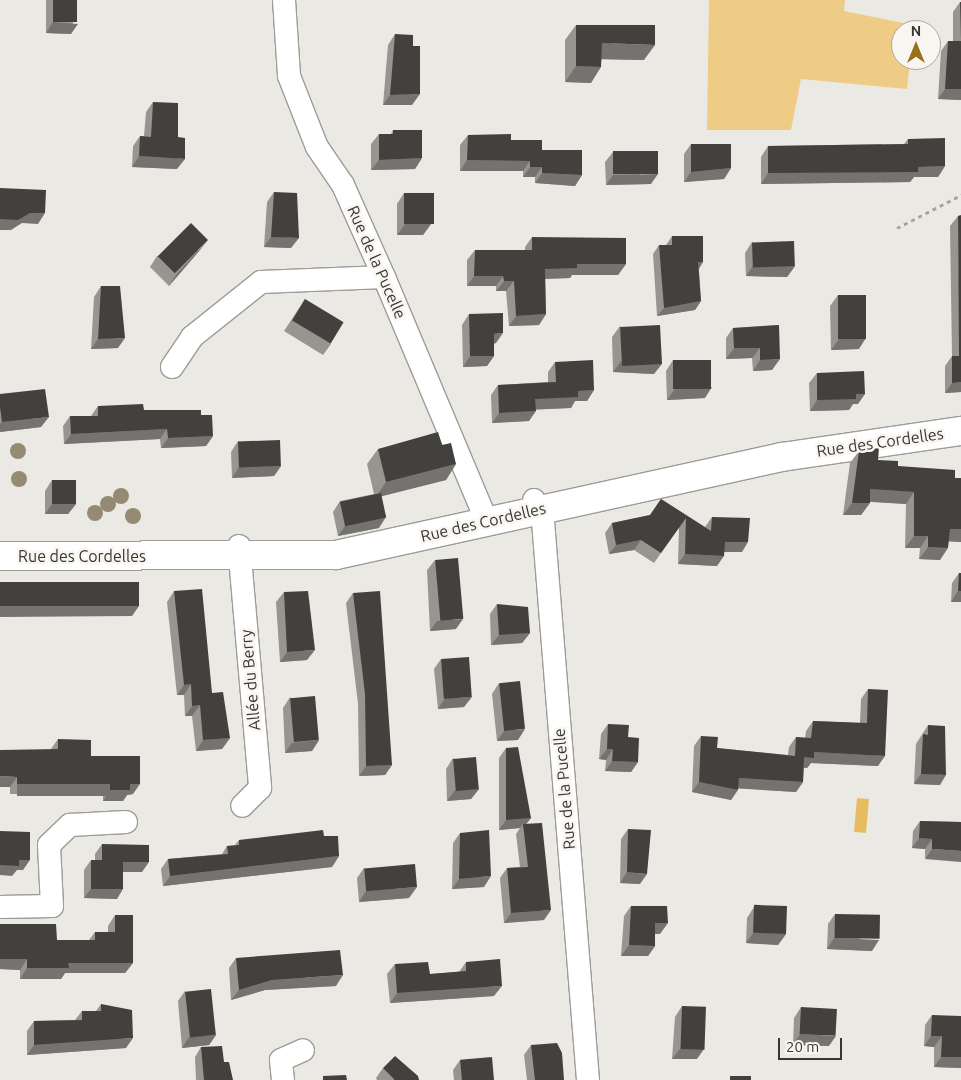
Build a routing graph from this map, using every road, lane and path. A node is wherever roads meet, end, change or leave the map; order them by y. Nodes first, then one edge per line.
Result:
1 (284, 0) edge
2 (961, 195) edge
3 (897, 228) dead end
4 (384, 277) junction
5 (172, 367) dead end
6 (961, 431) edge
7 (537, 505) junction
8 (487, 522) junction
9 (239, 551) junction
10 (0, 556) edge
11 (242, 806) dead end
12 (126, 822) dead end
13 (0, 907) edge
14 (303, 1050) dead end
15 (283, 1080) edge
16 (588, 1080) edge

1 - 4 street, Rue de la Pucelle
2 - 3 path
4 - 5 street
4 - 8 street, Rue de la Pucelle
6 - 7 street, Rue des Cordelles
7 - 8 street, Rue des Cordelles
7 - 16 street, Rue de la Pucelle
8 - 9 street, Rue des Cordelles
9 - 10 street, Rue des Cordelles
9 - 11 street, Allée du Berry
12 - 13 street
14 - 15 street

